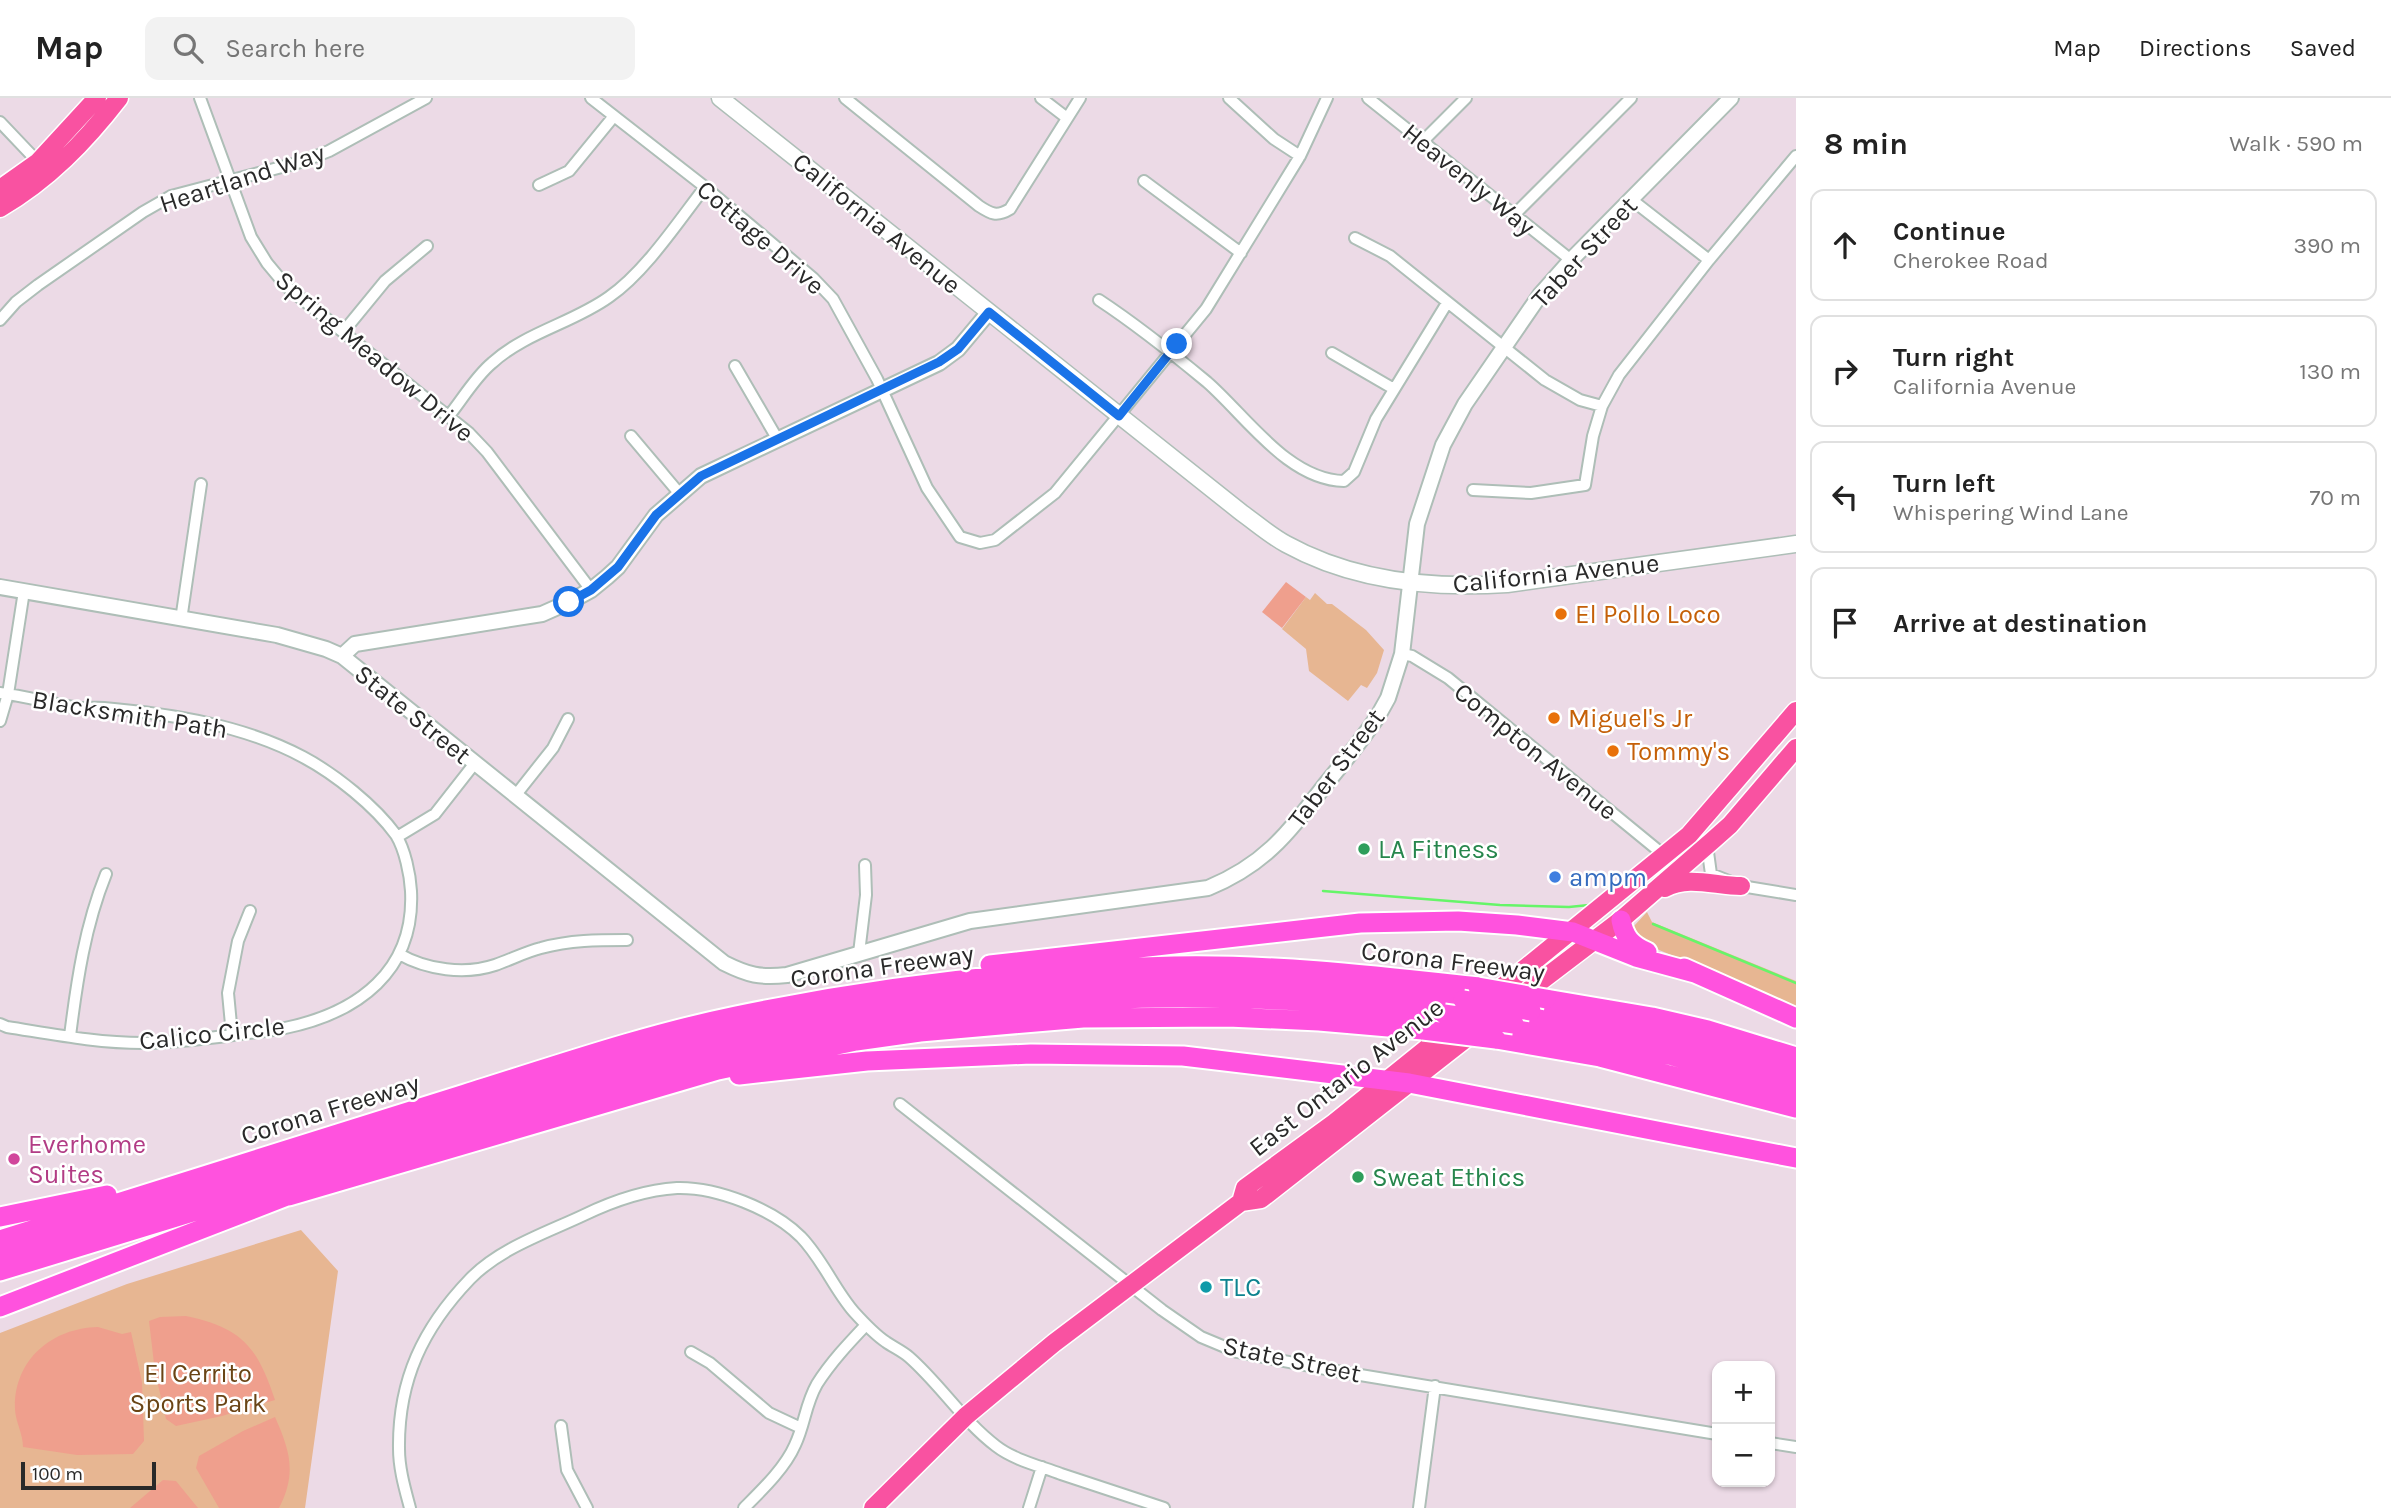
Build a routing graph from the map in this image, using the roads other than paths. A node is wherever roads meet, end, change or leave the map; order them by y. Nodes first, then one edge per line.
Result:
1 (97, 98) edge
2 (120, 98) edge
3 (200, 98) edge
4 (426, 98) edge
5 (591, 98) edge
6 (720, 98) edge
7 (845, 98) edge
8 (1041, 98) edge
9 (1080, 98) edge
10 (1229, 98) edge
11 (1327, 98) edge
12 (1368, 98) edge
13 (1466, 98) edge
14 (1631, 98) edge
15 (1731, 98) edge
16 (614, 116) junction
17 (1067, 118) junction
18 (0, 122) edge
19 (1423, 141) junction
20 (1300, 156) junction
21 (1796, 156) edge
22 (37, 162) junction
23 (230, 180) junction
24 (1144, 181) dead end
25 (539, 185) dead end
26 (705, 187) junction
27 (0, 189) edge
28 (0, 199) edge
29 (1632, 200) junction
30 (0, 208) edge
31 (1514, 215) junction
32 (1355, 238) dead end
33 (427, 246) dead end
34 (1241, 253) junction
35 (1571, 260) junction
36 (1709, 260) junction
37 (1099, 300) dead end
38 (1447, 303) junction
39 (989, 312) junction
40 (0, 320) edge
41 (344, 331) junction
42 (1503, 348) junction
43 (1170, 353) junction
44 (1332, 353) dead end
45 (736, 366) dead end
46 (1394, 389) junction
47 (882, 391) junction
48 (1602, 406) junction
49 (1119, 416) junction
50 (448, 417) junction
51 (631, 436) dead end
52 (778, 440) junction
53 (201, 484) dead end
54 (1473, 490) dead end
55 (679, 493) junction
56 (1796, 544) edge
57 (1409, 582) junction
58 (0, 587) edge
59 (591, 590) junction
60 (24, 592) junction
61 (181, 620) junction
62 (1402, 654) junction
63 (342, 656) junction
64 (4, 694) edge
65 (1796, 711) edge
66 (568, 719) dead end
67 (0, 721) edge
68 (1770, 742) junction
69 (1796, 748) edge
70 (475, 763) junction
71 (515, 796) junction
72 (397, 837) junction
73 (1710, 843) junction
74 (1665, 856) junction
75 (865, 865) dead end
76 (106, 874) dead end
77 (1741, 886) junction
78 (1796, 895) edge
79 (1644, 900) junction
80 (250, 912) dead end
81 (1621, 920) junction
82 (1573, 932) junction
83 (627, 940) dead end
84 (1594, 940) junction
85 (859, 953) junction
86 (400, 954) junction
87 (1695, 973) junction
88 (764, 978) joint
89 (947, 981) junction
90 (1470, 993) junction
91 (1539, 1005) junction
92 (1796, 1018) edge
93 (0, 1024) edge
94 (232, 1035) junction
95 (70, 1036) junction
96 (1796, 1057) edge
97 (718, 1070) junction
98 (1796, 1073) edge
99 (1386, 1081) junction
100 (1409, 1083) junction
101 (1796, 1091) edge
102 (900, 1104) dead end
103 (1796, 1108) edge
104 (1315, 1137) junction
105 (277, 1152) junction
106 (1796, 1158) edge
107 (1294, 1175) junction
108 (287, 1196) junction
109 (1241, 1202) junction
110 (0, 1217) edge
111 (0, 1240) edge
112 (7, 1252) edge
113 (0, 1271) edge
114 (0, 1284) edge
115 (1131, 1286) junction
116 (0, 1307) edge
117 (866, 1325) junction
118 (691, 1352) dead end
119 (1435, 1386) junction
120 (966, 1416) junction
121 (561, 1426) dead end
122 (801, 1428) junction
123 (1712, 1433) edge
124 (1775, 1444) edge
125 (1796, 1447) edge
126 (1042, 1467) junction
127 (410, 1508) edge
128 (587, 1508) edge
129 (744, 1508) edge
130 (873, 1508) edge
131 (1029, 1508) edge
132 (1164, 1508) edge
133 (1419, 1508) edge

1 - 22 main road
2 - 30 main road
3 - 23 street, Spring Meadow Drive
4 - 23 street, Heartland Way
5 - 16 street, Cottage Drive
6 - 39 main road, California Avenue
7 - 17 street
8 - 17 street
9 - 17 street
10 - 20 street
11 - 20 street
12 - 19 street, Heavenly Way
13 - 19 street
14 - 31 street
15 - 29 street, Taber Street
16 - 25 street
16 - 26 street, Cottage Drive
18 - 22 street
19 - 31 street, Heavenly Way
20 - 34 street
21 - 36 street
22 - 27 main road
22 - 28 main road
23 - 40 street, Heartland Way
23 - 41 street, Spring Meadow Drive
24 - 34 street
26 - 47 street, Cottage Drive
26 - 50 street
29 - 35 street, Taber Street
29 - 36 street
31 - 35 street, Heavenly Way
32 - 38 street
33 - 41 street
34 - 43 street
35 - 42 street, Taber Street
36 - 48 street
37 - 43 street
38 - 42 street
38 - 46 street
39 - 47 street
39 - 49 main road, California Avenue
41 - 50 street, Spring Meadow Drive
42 - 48 street
42 - 57 street, Taber Street
43 - 46 street
43 - 49 street
44 - 46 street
45 - 52 street
47 - 49 street, Cottage Drive
47 - 52 street
48 - 54 street
49 - 57 main road, California Avenue
50 - 59 street, Spring Meadow Drive
51 - 55 street
52 - 55 street
53 - 61 street
55 - 59 street
56 - 57 main road, California Avenue
57 - 62 street, Taber Street
58 - 60 street, State Street
59 - 63 street
60 - 61 street, State Street
60 - 64 street
61 - 63 street, State Street
62 - 74 street, Compton Avenue
62 - 85 street, Taber Street
63 - 70 street, State Street
64 - 67 street
64 - 72 street, Blacksmith Path
65 - 68 main road, East Ontario Avenue
66 - 71 street
68 - 73 main road
68 - 74 main road, East Ontario Avenue
69 - 73 main road, East Ontario Avenue
70 - 71 street, State Street
70 - 72 street
71 - 88 street, State Street
72 - 86 street, Blacksmith Path
73 - 77 street
73 - 79 main road, East Ontario Avenue
74 - 82 main road, East Ontario Avenue
74 - 84 main road
75 - 85 street
76 - 95 street
77 - 78 street
77 - 79 main road
79 - 81 main road, East Ontario Avenue
80 - 94 street
81 - 84 main road, East Ontario Avenue
81 - 87 highway
82 - 84 highway
82 - 89 highway
82 - 99 main road, East Ontario Avenue
83 - 86 street
84 - 87 highway
84 - 100 main road, East Ontario Avenue
85 - 88 street, Taber Street
86 - 94 street, Calico Circle
87 - 92 highway
89 - 90 highway, Corona Freeway
89 - 105 highway, Corona Freeway
90 - 91 highway, Corona Freeway, bridge
90 - 112 highway
91 - 96 highway, Corona Freeway
91 - 98 highway
93 - 95 street, Calico Circle
94 - 95 street, Calico Circle
97 - 99 highway
97 - 103 highway, bridge
97 - 108 highway
99 - 100 highway
99 - 104 main road, East Ontario Avenue
100 - 106 highway
100 - 107 main road, East Ontario Avenue
101 - 113 highway, bridge
102 - 115 street, State Street
104 - 107 main road
104 - 109 main road, East Ontario Avenue
105 - 110 highway
105 - 111 highway, Corona Freeway
107 - 109 main road, East Ontario Avenue
108 - 114 highway
108 - 116 highway
109 - 115 main road, East Ontario Avenue
115 - 119 street, State Street
115 - 120 main road, East Ontario Avenue
117 - 120 street
117 - 122 street
117 - 127 street
118 - 122 street
119 - 123 street, State Street
119 - 133 street
120 - 126 street
120 - 130 main road, East Ontario Avenue
121 - 128 street
122 - 129 street
124 - 125 street
126 - 131 street
126 - 132 street

